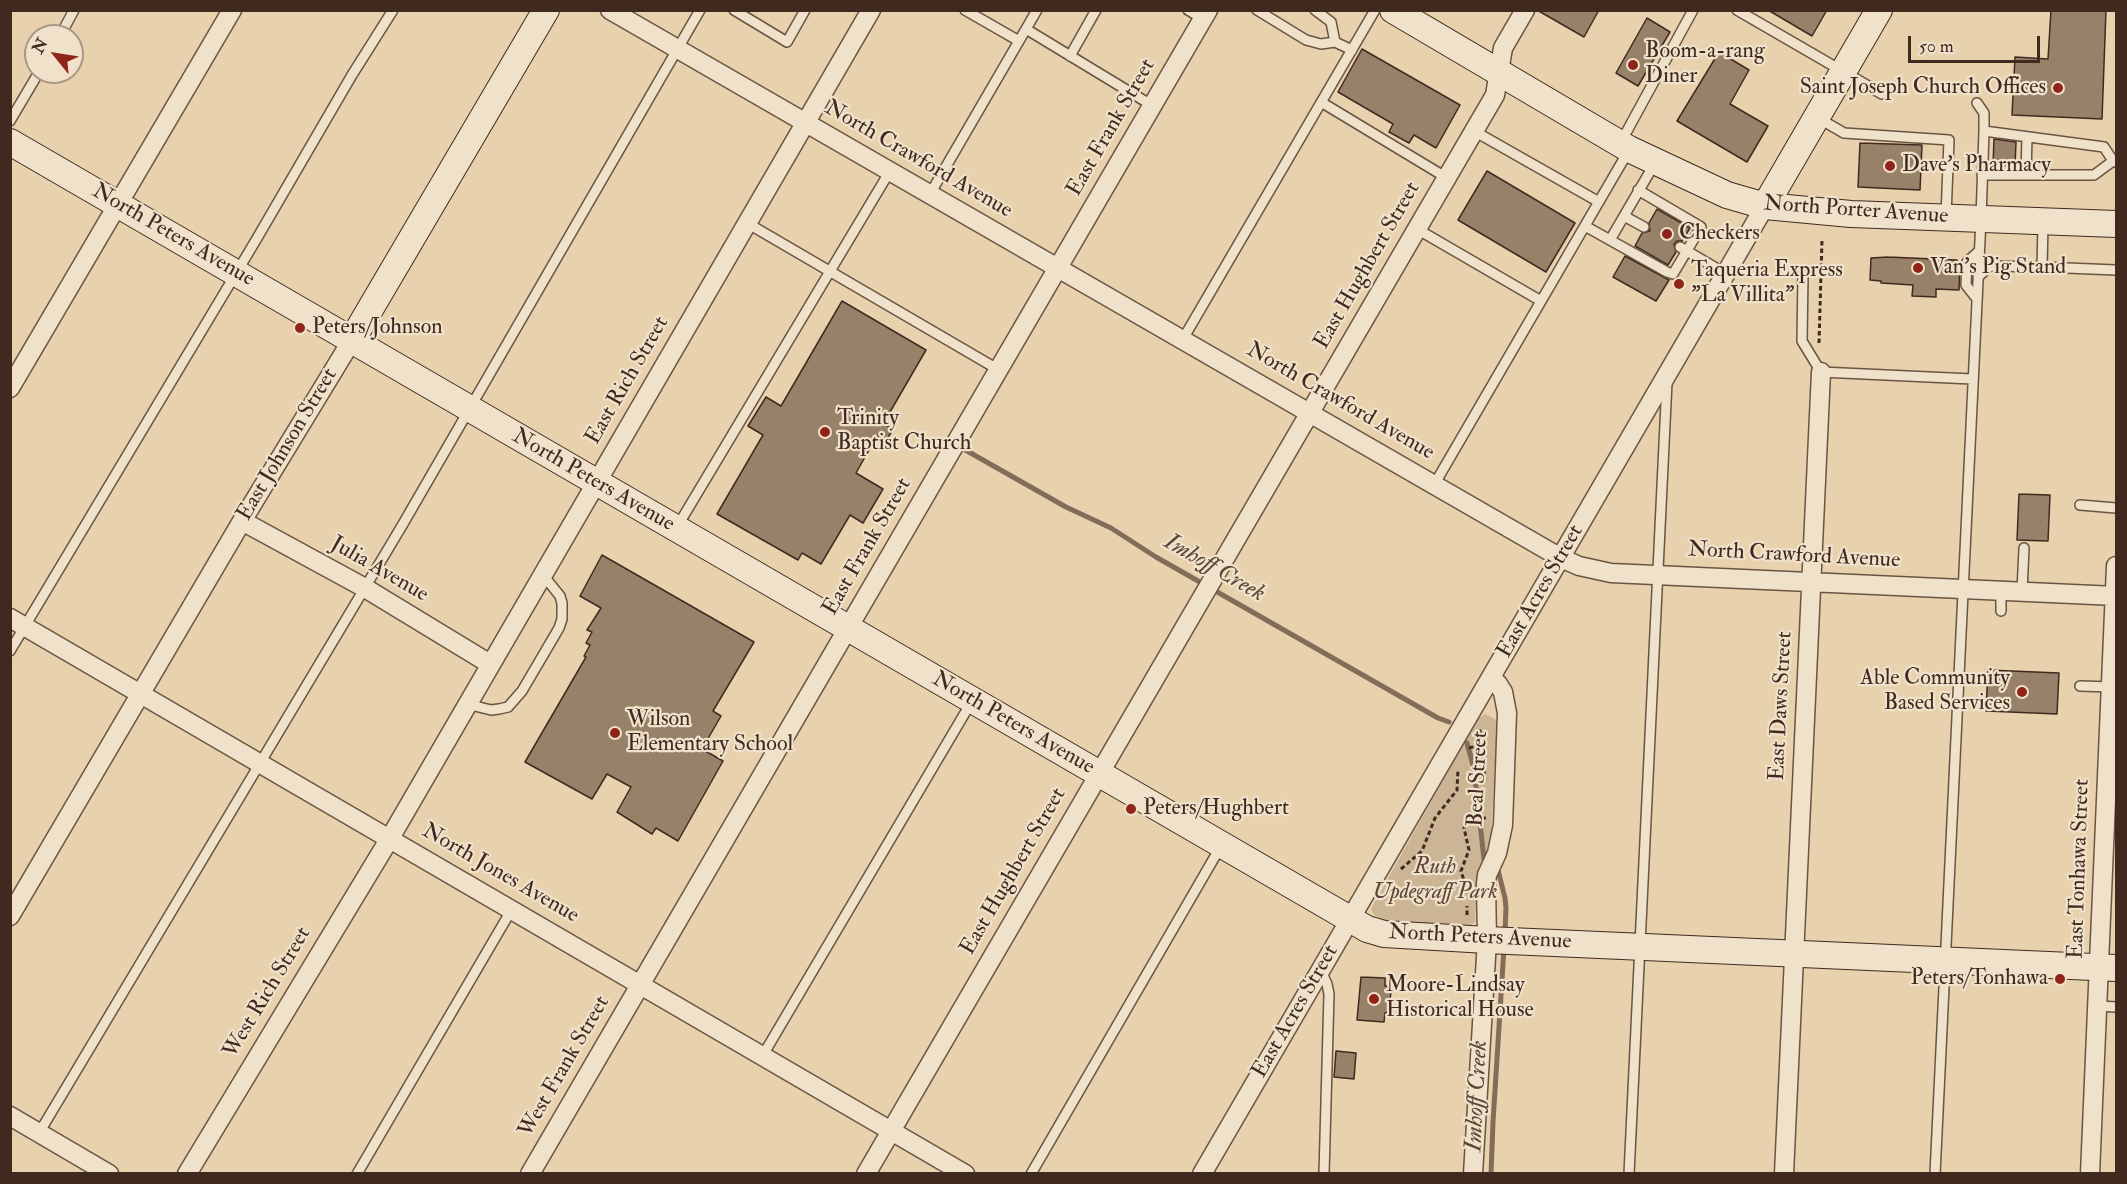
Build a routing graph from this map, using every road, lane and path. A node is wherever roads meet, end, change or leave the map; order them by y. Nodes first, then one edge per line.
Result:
1 (74, 10) edge
2 (232, 10) edge
3 (393, 10) edge
4 (546, 10) edge
5 (610, 10) edge
6 (700, 10) edge
7 (734, 10) edge
8 (805, 10) edge
9 (871, 10) edge
10 (964, 10) edge
11 (1037, 10) edge
12 (1096, 10) edge
13 (1257, 10) edge
14 (1315, 10) edge
15 (1375, 10) edge
16 (1393, 10) edge
17 (1525, 10) edge
18 (1693, 10) edge
19 (1737, 10) edge
20 (1879, 10) edge
21 (1199, 13) edge
22 (66, 24) edge
23 (1026, 29) junction
24 (1019, 41) junction
25 (1335, 42) junction
26 (677, 49) junction
27 (1352, 50) junction
28 (1070, 56) junction
29 (1844, 72) junction
30 (1500, 73) junction
31 (32, 84) edge
32 (1882, 94) dead end
33 (1321, 102) junction
34 (1977, 104) dead end
35 (1153, 106) junction
36 (1817, 117) junction
37 (10, 120) edge
38 (805, 123) junction
39 (1474, 131) junction
40 (1984, 131) junction
41 (2027, 137) junction
42 (10, 142) edge
43 (1624, 147) junction
44 (2115, 161) edge
45 (1655, 163) junction
46 (890, 171) junction
47 (1982, 175) junction
48 (2026, 175) junction
49 (1447, 178) junction
50 (1638, 190) junction
51 (930, 194) junction
52 (1599, 202) junction
53 (119, 205) junction
54 (1765, 206) junction
55 (1624, 216) junction
56 (1946, 218) junction
57 (1981, 219) junction
58 (2043, 221) junction
59 (747, 222) junction
60 (2116, 224) edge
61 (1585, 226) junction
62 (1644, 227) dead end
63 (1417, 230) junction
64 (1610, 240) junction
65 (1822, 240) dead end
66 (1683, 249) junction
67 (1979, 251) junction
68 (1059, 267) junction
69 (2042, 267) junction
70 (2116, 270) edge
71 (830, 271) junction
72 (236, 273) junction
73 (1726, 274) junction
74 (1803, 275) dead end
75 (1978, 277) junction
76 (1977, 299) junction
77 (1541, 301) junction
78 (1183, 339) junction
79 (352, 340) junction
80 (999, 370) junction
81 (1821, 372) junction
82 (1668, 374) junction
83 (1972, 379) junction
84 (10, 388) edge
85 (470, 409) junction
86 (1310, 413) junction
87 (597, 483) junction
88 (1434, 485) junction
89 (2080, 505) dead end
90 (2116, 508) edge
91 (242, 521) junction
92 (676, 529) junction
93 (2025, 548) dead end
94 (1561, 558) junction
95 (2116, 566) edge
96 (1659, 574) junction
97 (543, 575) junction
98 (1812, 580) junction
99 (365, 588) junction
100 (1962, 588) junction
101 (2001, 590) junction
102 (2022, 591) junction
103 (2116, 596) edge
104 (2001, 611) dead end
105 (18, 622) edge
106 (848, 628) junction
107 (10, 651) edge
108 (490, 664) junction
109 (1491, 677) junction
110 (2080, 686) dead end
111 (2111, 687) junction
112 (141, 694) junction
113 (973, 700) junction
114 (467, 704) junction
115 (1478, 729) dead end
116 (1481, 745) junction
117 (1475, 747) dead end
118 (1457, 761) dead end
119 (261, 763) junction
120 (1099, 773) junction
121 (1487, 790) dead end
122 (1488, 810) dead end
123 (390, 838) junction
124 (1222, 844) junction
125 (1399, 871) dead end
126 (1468, 897) dead end
127 (1467, 903) dead end
128 (512, 909) junction
129 (1467, 915) dead end
130 (10, 916) edge
131 (1350, 920) junction
132 (1500, 940) junction
133 (1640, 946) junction
134 (1795, 953) junction
135 (1945, 960) junction
136 (2108, 967) edge
137 (1320, 971) junction
138 (641, 984) junction
139 (2098, 1006) junction
140 (2116, 1006) edge
141 (763, 1055) junction
142 (10, 1116) edge
143 (891, 1130) junction
144 (39, 1133) junction
145 (109, 1173) edge
146 (187, 1173) edge
147 (357, 1173) edge
148 (530, 1173) edge
149 (866, 1173) edge
150 (965, 1173) edge
151 (1031, 1173) edge
152 (1202, 1173) edge
153 (1324, 1173) edge
154 (1473, 1173) edge
155 (1629, 1173) edge
156 (1784, 1173) edge
157 (1935, 1173) edge
158 (2090, 1173) edge

1 - 22 lane
2 - 53 street
3 - 72 lane
4 - 79 street, East Johnson Street
5 - 26 street, North Crawford Avenue
6 - 26 lane
7 - 8 lane
9 - 38 street, East Rich Street
10 - 24 lane
11 - 23 lane
12 - 28 lane
13 - 25 lane
14 - 25 lane
15 - 27 lane
16 - 30 street, North Porter Avenue
17 - 30 street, East Hughbert Street
18 - 43 lane
19 - 29 lane
20 - 29 street, East Acres Street
21 - 35 street, East Frank Street
23 - 24 lane
23 - 28 lane
24 - 51 lane
25 - 27 lane
26 - 38 street, North Crawford Avenue
26 - 85 lane
27 - 33 lane
28 - 35 lane
29 - 32 lane
29 - 36 street, East Acres Street
30 - 39 street, East Hughbert Street
30 - 43 street, North Porter Avenue
31 - 37 lane
33 - 49 lane
33 - 78 lane
34 - 40 lane
35 - 68 street, East Frank Street
36 - 54 street, East Acres Street
36 - 56 lane
38 - 46 street, North Crawford Avenue
38 - 59 street, East Rich Street
39 - 49 street, East Hughbert Street
39 - 52 lane
40 - 41 lane
40 - 47 lane
41 - 44 lane
41 - 48 lane
42 - 53 street, North Peters Avenue
43 - 45 street, North Porter Avenue
43 - 52 lane
44 - 48 lane
45 - 50 lane
45 - 54 street, North Porter Avenue
46 - 51 street, North Crawford Avenue
46 - 71 lane
47 - 48 lane
47 - 57 lane
49 - 63 street, East Hughbert Street
50 - 55 lane
50 - 66 lane
51 - 68 street, North Crawford Avenue
52 - 61 lane
53 - 72 street, North Peters Avenue
53 - 84 street
54 - 56 street, North Porter Avenue
54 - 73 street, East Acres Street
55 - 62 lane
55 - 64 lane
56 - 57 street, North Porter Avenue
57 - 58 street, North Porter Avenue
57 - 67 lane
58 - 60 street, North Porter Avenue
58 - 69 lane
59 - 71 lane
59 - 87 street, East Rich Street
61 - 64 lane
61 - 77 lane
63 - 77 lane
63 - 86 street, East Hughbert Street
64 - 66 lane
65 - 81 path
66 - 73 lane
67 - 75 lane
67 - 76 lane
68 - 78 street, North Crawford Avenue
68 - 80 street, East Frank Street
69 - 70 lane
69 - 75 lane
71 - 80 lane
71 - 92 lane
72 - 79 street, North Peters Avenue
72 - 105 lane
73 - 82 street, East Acres Street
74 - 81 lane
75 - 76 lane
76 - 83 lane
77 - 88 lane
78 - 86 street, North Crawford Avenue
79 - 85 street, North Peters Avenue
79 - 91 street, East Johnson Street
80 - 106 street, East Frank Street
81 - 83 lane
81 - 98 street, East Daws Street
82 - 94 street, East Acres Street
82 - 96 lane
83 - 100 lane
85 - 87 street, North Peters Avenue
85 - 99 lane
86 - 88 street, North Crawford Avenue
86 - 120 street, East Hughbert Street
87 - 92 street, North Peters Avenue
87 - 97 street, East Rich Street
88 - 94 street, North Crawford Avenue
89 - 90 lane
91 - 99 street, Julia Avenue
91 - 112 street, East Johnson Street
92 - 106 street, North Peters Avenue
93 - 102 lane
94 - 96 street, North Crawford Avenue
94 - 109 street, East Acres Street
95 - 103 street, East Tonhawa Street
96 - 98 street, North Crawford Avenue
96 - 133 lane
97 - 108 street, East Rich Street
97 - 114 lane
98 - 100 street, North Crawford Avenue
98 - 134 street, East Daws Street
99 - 108 street, Julia Avenue
99 - 119 lane
100 - 101 street, North Crawford Avenue
100 - 135 lane
101 - 102 street, North Crawford Avenue
101 - 104 lane
102 - 103 street, North Crawford Avenue
103 - 111 street, East Tonhawa Street
105 - 107 lane
105 - 112 street, North Jones Avenue
106 - 113 street, North Peters Avenue
106 - 138 street, East Frank Street
108 - 114 street, East Rich Street
109 - 131 street, East Acres Street
109 - 132 street, Beal Street
110 - 111 lane
111 - 136 street, East Tonhawa Street
112 - 119 street, North Jones Avenue
112 - 130 street, East Johnson Street
113 - 120 street, North Peters Avenue
113 - 141 lane
114 - 123 street, East Rich Street
115 - 116 path
116 - 117 path
116 - 121 path
118 - 125 path
119 - 123 street, North Jones Avenue
119 - 144 lane
120 - 124 street, North Peters Avenue
120 - 143 street, East Hughbert Street
122 - 126 path
123 - 128 street, North Jones Avenue
123 - 146 street, West Rich Street
124 - 131 street, North Peters Avenue
124 - 151 lane
127 - 129 path
128 - 138 street, North Jones Avenue
128 - 147 lane
131 - 132 street, North Peters Avenue
131 - 137 street, East Acres Street
132 - 133 street, North Peters Avenue
132 - 154 street, Beal Street
133 - 134 street, North Peters Avenue
133 - 155 lane
134 - 135 street, North Peters Avenue
134 - 156 street, East Daws Street
135 - 136 street, North Peters Avenue
135 - 157 lane
136 - 139 street, East Tonhawa Street
137 - 152 street, East Acres Street
137 - 153 lane
138 - 141 street, North Jones Avenue
138 - 148 street, West Frank Street
139 - 140 lane
139 - 158 street, East Tonhawa Street
141 - 143 street, North Jones Avenue
142 - 144 street
143 - 149 street, East Hughbert Street
143 - 150 street, North Jones Avenue
144 - 145 street

